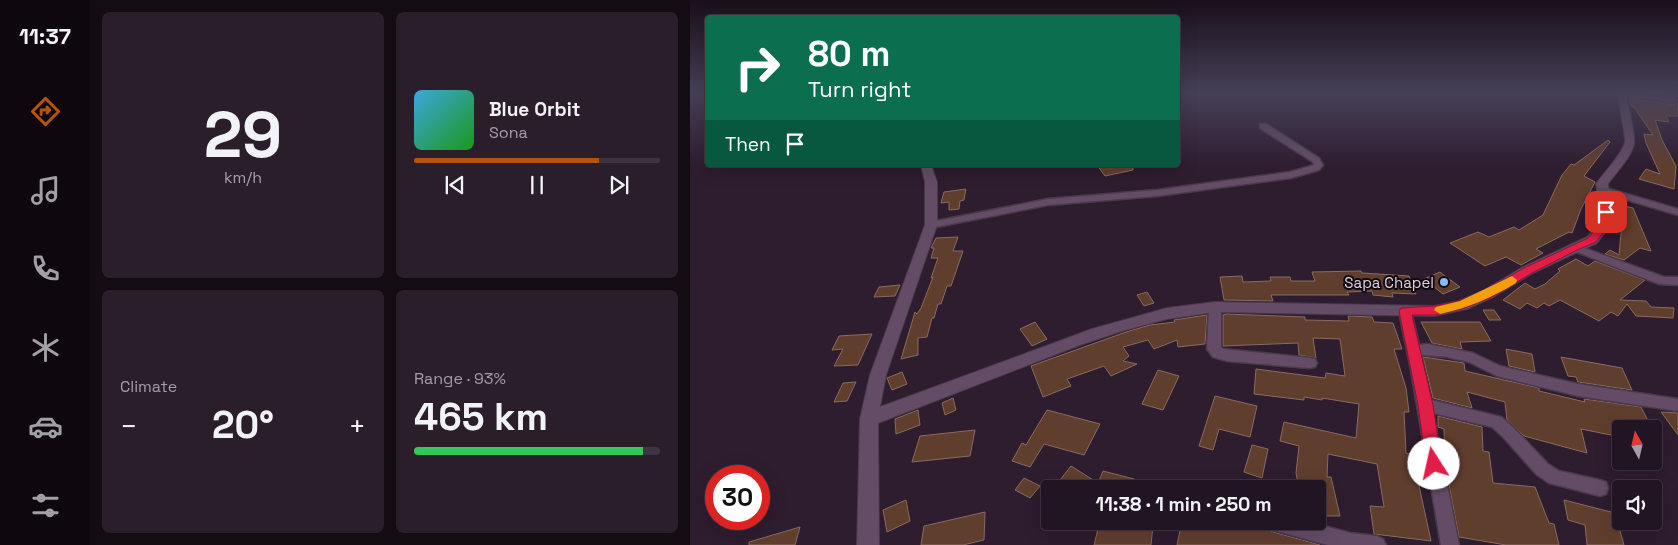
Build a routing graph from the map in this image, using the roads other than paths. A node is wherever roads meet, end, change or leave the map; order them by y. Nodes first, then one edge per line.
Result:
1 (1625, 117) edge
2 (1263, 126) dead end
3 (927, 167) edge
4 (1603, 190) junction
5 (1678, 212) edge
6 (931, 225) junction
7 (1573, 247) junction
8 (1678, 281) edge
9 (1215, 308) junction
10 (1405, 311) junction
11 (1414, 350) junction
12 (1310, 362) dead end
13 (1425, 405) junction
14 (1678, 405) edge
15 (869, 419) junction
16 (1600, 488) dead end
17 (1306, 530) edge
18 (868, 545) edge
19 (1377, 545) edge
20 (1450, 545) edge

1 - 4 street
2 - 6 street
3 - 6 street
4 - 5 street
4 - 7 street
6 - 15 street
7 - 8 street
7 - 10 street
9 - 10 street
9 - 12 street
9 - 15 street
10 - 11 street
11 - 13 street
11 - 14 street
13 - 16 street
13 - 20 street
15 - 18 street
17 - 19 street

